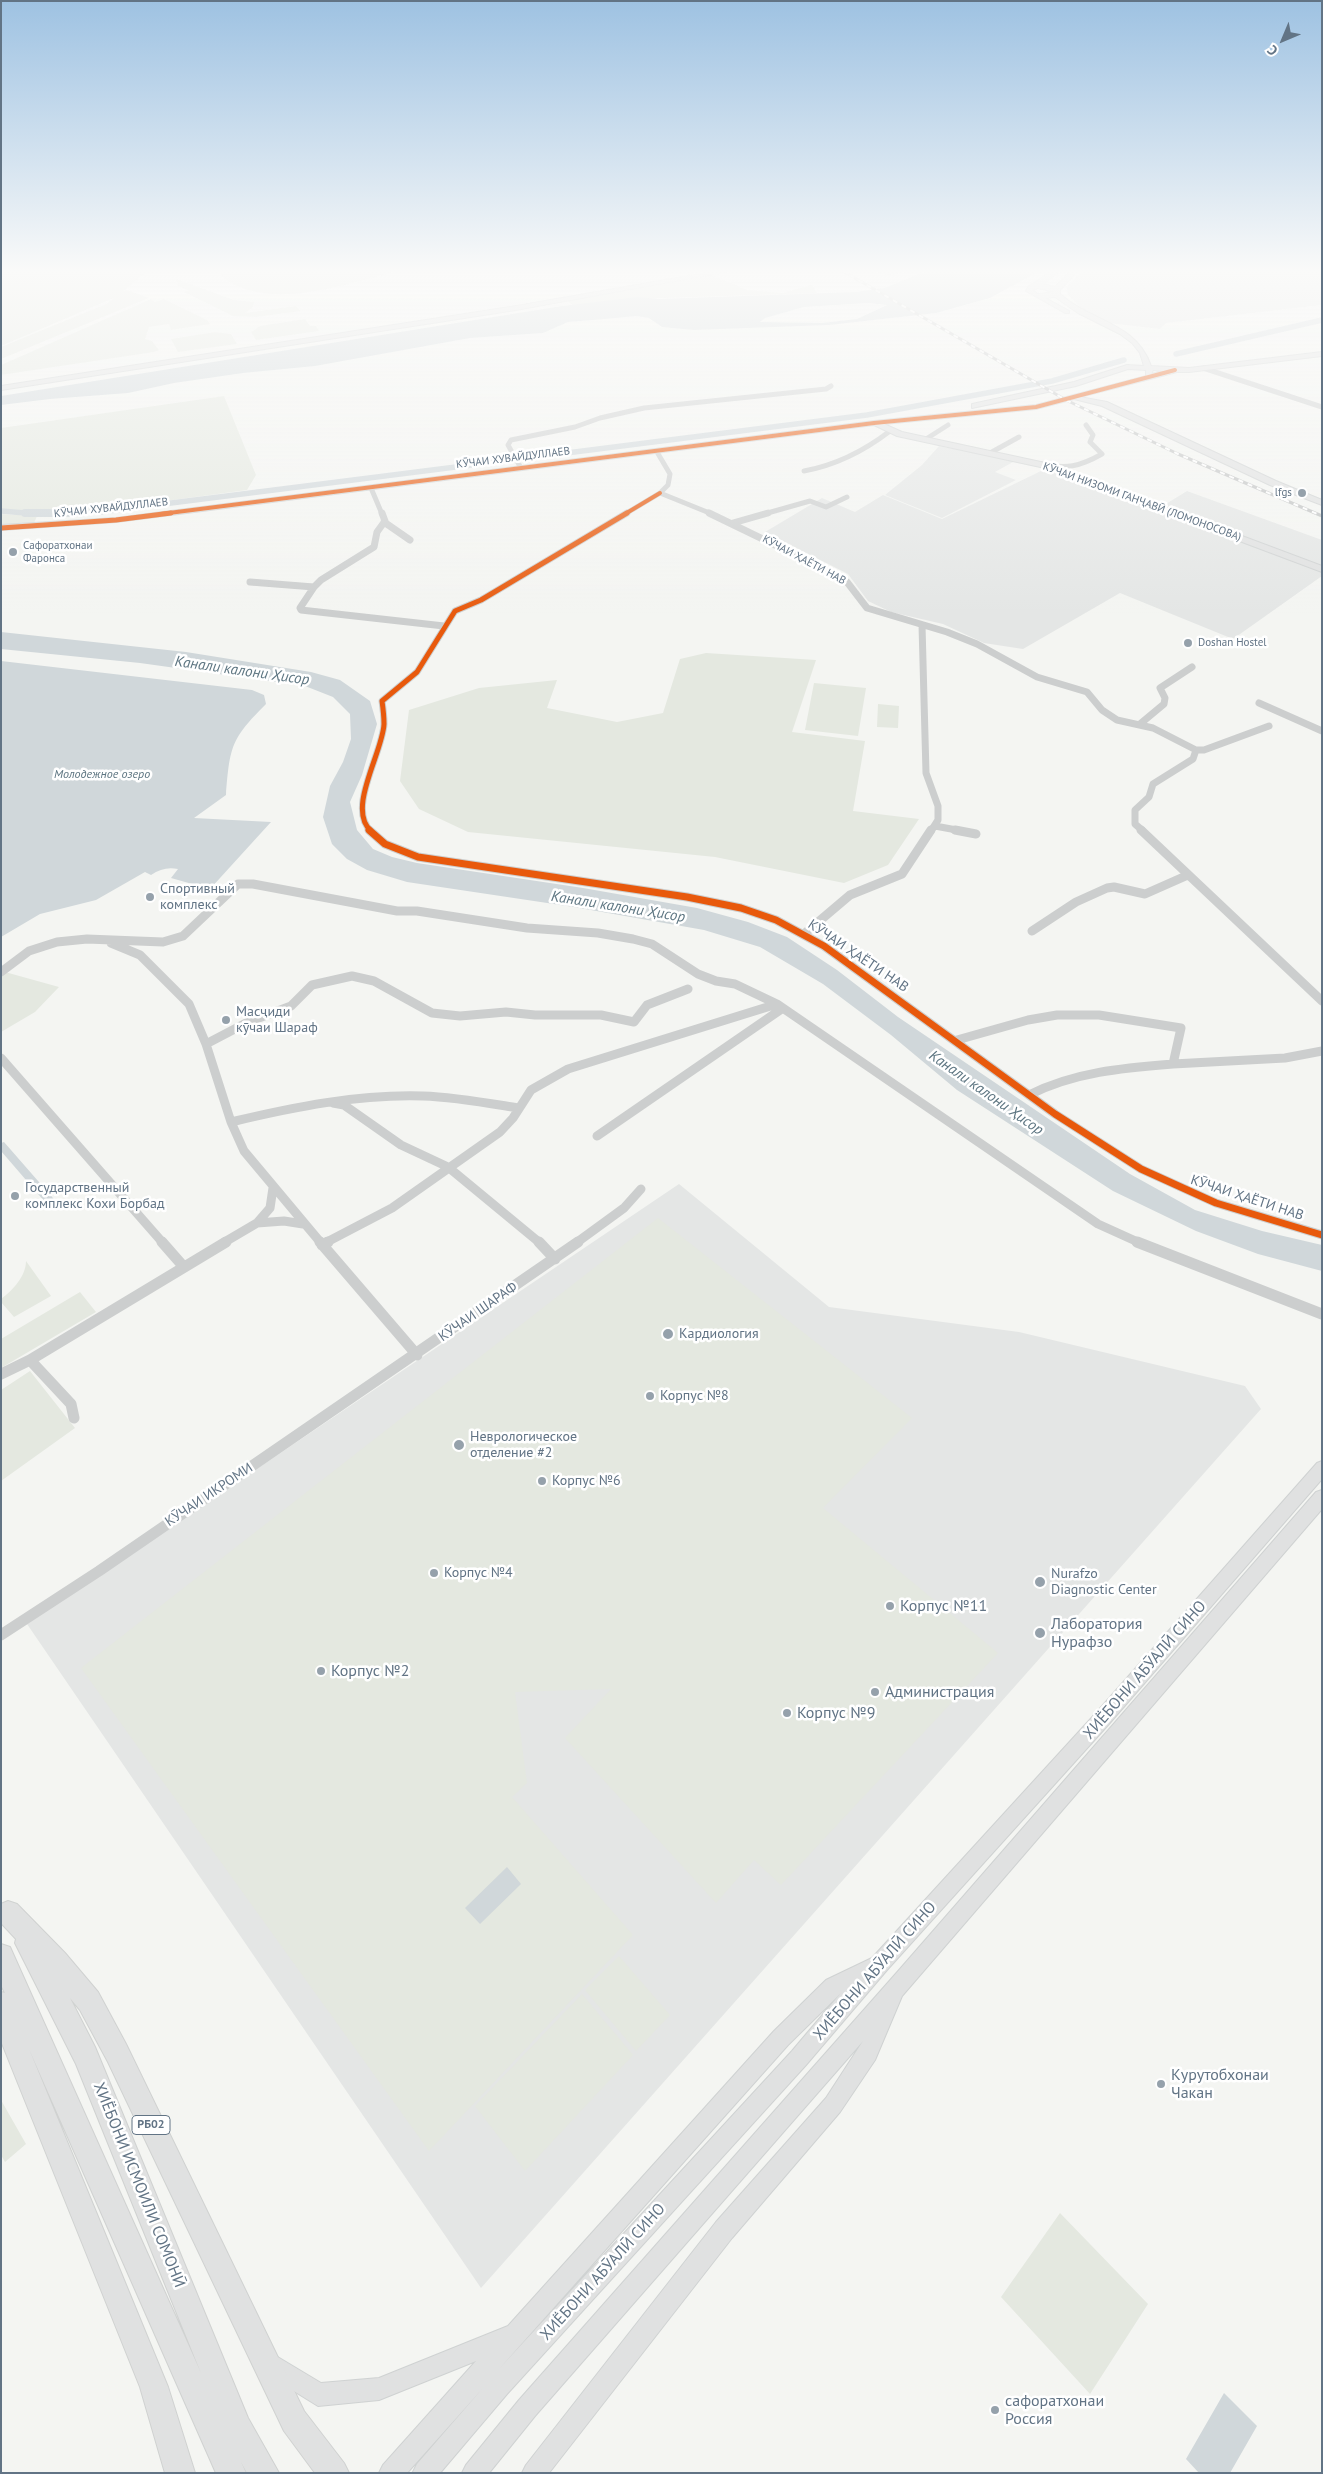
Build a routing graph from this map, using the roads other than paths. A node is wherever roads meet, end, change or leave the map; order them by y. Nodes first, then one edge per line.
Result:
1 (1062, 385) edge
2 (1105, 385) edge
3 (1115, 385) edge
4 (1256, 385) edge
5 (831, 386) dead end
6 (1110, 387) junction
7 (1098, 390) junction
8 (1009, 397) junction
9 (1066, 400) junction
10 (1104, 404) junction
11 (1322, 407) edge
12 (1016, 409) junction
13 (935, 416) junction
14 (874, 423) junction
15 (948, 425) dead end
16 (1086, 425) dead end
17 (890, 431) junction
18 (1019, 436) dead end
19 (926, 439) junction
20 (657, 452) junction
21 (990, 452) junction
22 (1040, 464) junction
23 (521, 468) junction
24 (804, 471) dead end
25 (371, 488) junction
26 (660, 493) junction
27 (847, 497) dead end
28 (1322, 503) edge
29 (384, 522) junction
30 (733, 523) junction
31 (1, 528) edge
32 (410, 540) dead end
33 (1322, 569) edge
34 (250, 582) dead end
35 (314, 587) junction
36 (922, 625) junction
37 (444, 626) junction
38 (1192, 667) dead end
39 (1259, 703) dead end
40 (1140, 724) junction
41 (1269, 726) dead end
42 (1322, 731) edge
43 (1196, 750) junction
44 (935, 826) junction
45 (976, 834) dead end
46 (1188, 875) junction
47 (1032, 931) dead end
48 (804, 934) junction
49 (106, 940) junction
50 (1, 972) edge
51 (688, 989) dead end
52 (1322, 1001) edge
53 (780, 1006) junction
54 (956, 1040) junction
55 (206, 1044) junction
56 (1322, 1052) edge
57 (1, 1058) edge
58 (1173, 1064) junction
59 (1029, 1094) junction
60 (328, 1101) junction
61 (518, 1108) junction
62 (231, 1122) junction
63 (597, 1136) dead end
64 (448, 1167) junction
65 (273, 1188) junction
66 (641, 1189) dead end
67 (257, 1223) junction
68 (303, 1224) junction
69 (1322, 1235) edge
70 (322, 1245) junction
71 (555, 1259) junction
72 (183, 1266) junction
73 (1322, 1314) edge
74 (417, 1355) junction
75 (30, 1360) junction
76 (1, 1374) edge
77 (74, 1418) dead end
78 (1322, 1468) edge
79 (1322, 1497) edge
80 (1, 1635) edge
81 (4, 1908) edge
82 (1, 1956) edge
83 (880, 1964) junction
84 (899, 1985) junction
85 (1, 2004) edge
86 (516, 2334) junction
87 (262, 2359) junction
88 (177, 2466) edge
89 (425, 2472) edge
90 (231, 2473) edge
91 (264, 2473) edge
92 (334, 2473) edge
93 (391, 2473) edge
94 (474, 2473) edge
95 (534, 2473) edge

1 - 8 street, КӮЧАИ ХУВАЙДУЛЛАЕВ
2 - 6 street
3 - 6 street, КӮЧАИ ХУВАЙДУЛЛАЕВ
4 - 11 street
5 - 23 street
6 - 7 street, КӮЧАИ ХУВАЙДУЛЛАЕВ
7 - 9 street, КӮЧАИ ХУВАЙДУЛЛАЕВ
7 - 10 street
8 - 12 street
8 - 13 street, КӮЧАИ ХУВАЙДУЛЛАЕВ
9 - 10 street
9 - 12 street, КӮЧАИ ХУВАЙДУЛЛАЕВ
10 - 28 street
12 - 13 street, КӮЧАИ ХУВАЙДУЛЛАЕВ
13 - 14 street, КӮЧАИ ХУВАЙДУЛЛАЕВ
14 - 17 street, КӮЧАИ НИЗОМИ ГАНҶАВӢ (ЛОМОНОСОВА)
14 - 20 street, КӮЧАИ ХУВАЙДУЛЛАЕВ
15 - 19 street
16 - 22 street
17 - 19 street, КӮЧАИ НИЗОМИ ГАНҶАВӢ (ЛОМОНОСОВА)
17 - 24 street
18 - 21 street
19 - 21 street, КӮЧАИ НИЗОМИ ГАНҶАВӢ (ЛОМОНОСОВА)
20 - 23 street, КӮЧАИ ХУВАЙДУЛЛАЕВ
20 - 26 street
21 - 22 street, КӮЧАИ НИЗОМИ ГАНҶАВӢ (ЛОМОНОСОВА)
22 - 33 street, КӮЧАИ НИЗОМИ ГАНҶАВӢ (ЛОМОНОСОВА)
23 - 25 street, КӮЧАИ ХУВАЙДУЛЛАЕВ
25 - 29 street
25 - 31 street, КӮЧАИ ХУВАЙДУЛЛАЕВ
26 - 30 street, КӮЧАИ ҲАЁТИ НАВ
26 - 37 street
27 - 30 street
29 - 32 street
29 - 35 street
30 - 36 street, КӮЧАИ ҲАЁТИ НАВ
34 - 35 street
35 - 37 street
36 - 40 street, КӮЧАИ ҲАЁТИ НАВ
36 - 44 street
37 - 48 street, КӮЧАИ ҲАЁТИ НАВ
38 - 40 street
39 - 42 street
40 - 43 street, КӮЧАИ ҲАЁТИ НАВ
41 - 43 street
43 - 46 street
44 - 45 street
44 - 48 street
46 - 47 street
46 - 52 street
48 - 54 street, КӮЧАИ ҲАЁТИ НАВ
49 - 50 street
49 - 53 street
49 - 55 street
51 - 55 street
53 - 61 street
53 - 63 street
53 - 73 street
54 - 58 street
54 - 59 street, КӮЧАИ ҲАЁТИ НАВ
55 - 62 street
56 - 58 street
57 - 72 street
58 - 59 street
59 - 69 street, КӮЧАИ ҲАЁТИ НАВ
60 - 61 street
60 - 62 street
60 - 64 street
61 - 64 street
62 - 65 street
64 - 70 street
64 - 71 street
65 - 67 street
65 - 68 street
66 - 71 street, КӮЧАИ ШАРАФ
67 - 68 street
67 - 72 street
68 - 70 street
70 - 74 street
71 - 74 street, КӮЧАИ ШАРАФ
72 - 75 street
74 - 80 street, КӮЧАИ ИКРОМИ
75 - 76 street
75 - 77 street
78 - 83 street, ХИЁБОНИ АБӮАЛӢ СИНО
79 - 84 street, ХИЁБОНИ АБӮАЛӢ СИНО
81 - 87 highway, РБ02
81 - 91 highway, ХИЁБОНИ ИСМОИЛИ СОМОНӢ / РБ02
82 - 90 highway, ХИЁБОНИ ИСМОИЛИ СОМОНӢ
83 - 86 street
83 - 89 street, ХИЁБОНИ АБӮАЛӢ СИНО
84 - 94 street, ХИЁБОНИ АБӮАЛӢ СИНО
84 - 95 street
85 - 88 highway
86 - 87 street
86 - 93 street
87 - 92 highway, РБ02

